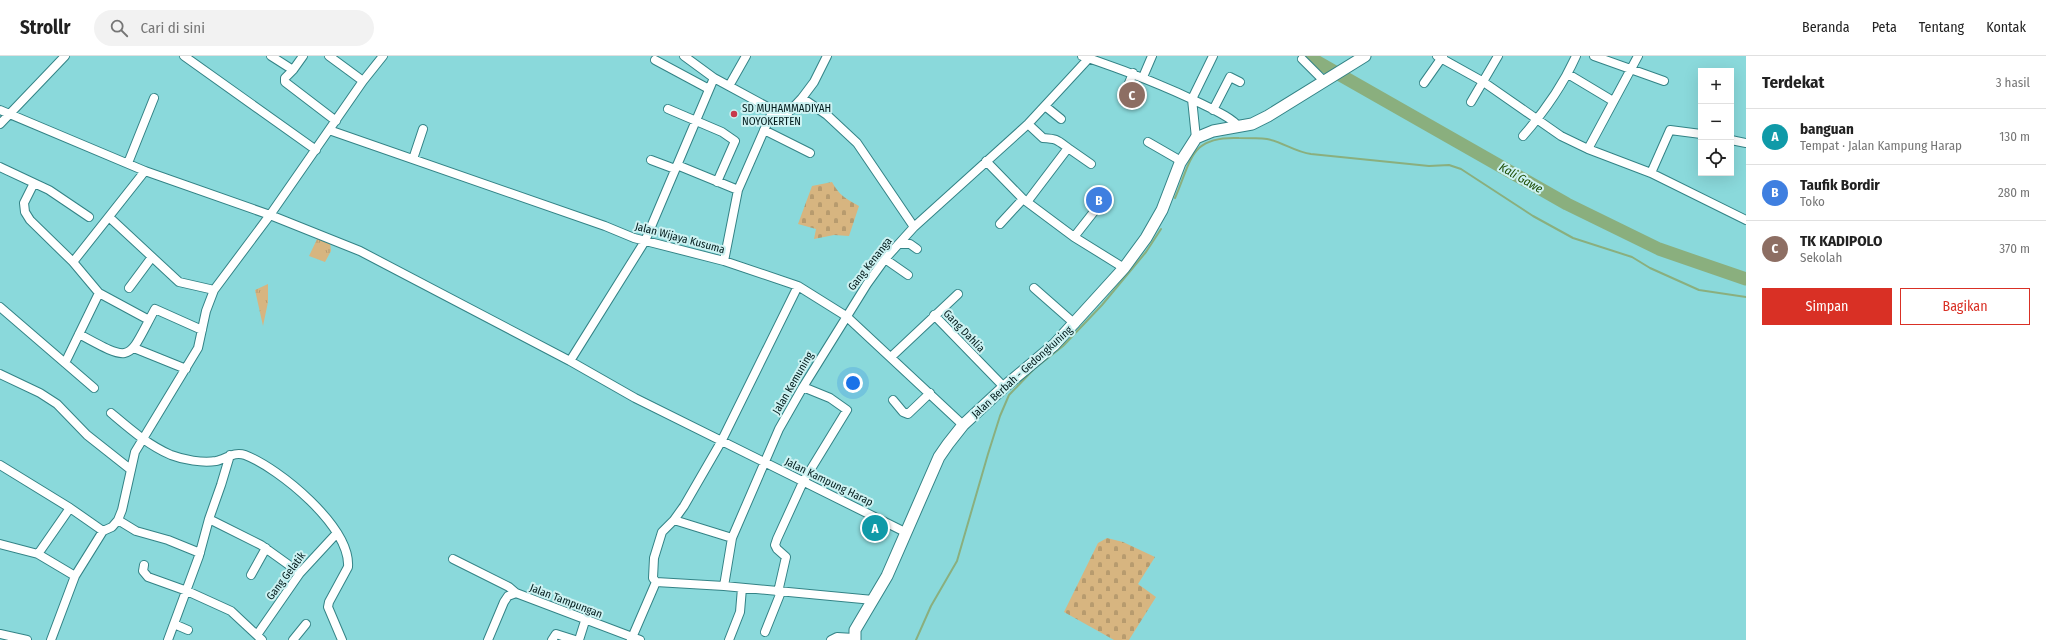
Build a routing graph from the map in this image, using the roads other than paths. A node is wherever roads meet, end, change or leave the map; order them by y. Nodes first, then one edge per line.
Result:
1 (65, 56) edge
2 (184, 56) edge
3 (271, 56) edge
4 (303, 56) edge
5 (329, 56) edge
6 (383, 56) edge
7 (684, 56) edge
8 (746, 56) edge
9 (827, 56) edge
10 (1152, 56) edge
11 (1212, 56) edge
12 (1365, 56) edge
13 (1498, 56) edge
14 (1576, 56) edge
15 (1594, 56) edge
16 (1638, 56) edge
17 (1086, 57) edge
18 (1441, 57) edge
19 (1302, 59) dead end
20 (655, 60) dead end
21 (1631, 69) junction
22 (293, 70) junction
23 (1133, 73) junction
24 (1568, 74) junction
25 (1143, 77) junction
26 (714, 78) junction
27 (1326, 80) junction
28 (363, 81) junction
29 (1482, 81) junction
30 (1664, 81) dead end
31 (1240, 82) dead end
32 (1424, 83) dead end
33 (729, 86) junction
34 (1128, 88) dead end
35 (709, 89) junction
36 (154, 98) dead end
37 (802, 98) junction
38 (1192, 99) junction
39 (1613, 101) junction
40 (1471, 102) dead end
41 (1045, 106) junction
42 (668, 109) dead end
43 (0, 110) edge
44 (773, 110) junction
45 (1213, 110) junction
46 (11, 114) junction
47 (1061, 119) dead end
48 (696, 120) junction
49 (1537, 120) junction
50 (336, 121) junction
51 (0, 124) edge
52 (1028, 124) junction
53 (1239, 127) junction
54 (423, 129) dead end
55 (330, 130) junction
56 (764, 130) junction
57 (1698, 134) edge
58 (1523, 136) dead end
59 (1196, 138) junction
60 (1734, 141) edge
61 (1148, 142) dead end
62 (1746, 143) edge
63 (1068, 148) junction
64 (1588, 149) junction
65 (316, 150) junction
66 (810, 153) dead end
67 (413, 158) junction
68 (651, 160) dead end
69 (986, 161) junction
70 (1181, 161) junction
71 (128, 163) junction
72 (1091, 164) dead end
73 (0, 167) edge
74 (676, 167) junction
75 (145, 171) junction
76 (1650, 173) junction
77 (717, 182) junction
78 (34, 183) junction
79 (738, 190) junction
80 (1025, 201) junction
81 (1096, 209) dead end
82 (270, 215) junction
83 (89, 217) dead end
84 (109, 217) junction
85 (1746, 220) edge
86 (1000, 224) dead end
87 (914, 227) junction
88 (1074, 237) junction
89 (645, 241) junction
90 (900, 244) junction
91 (917, 249) dead end
92 (152, 257) junction
93 (886, 259) junction
94 (724, 261) junction
95 (73, 262) junction
96 (1124, 268) junction
97 (908, 275) dead end
98 (798, 286) junction
99 (129, 288) dead end
100 (1034, 288) dead end
101 (214, 290) junction
102 (99, 293) junction
103 (958, 294) dead end
104 (0, 307) edge
105 (934, 315) junction
106 (846, 316) junction
107 (149, 320) junction
108 (1075, 324) junction
109 (202, 330) junction
110 (79, 334) junction
111 (134, 348) junction
112 (891, 357) junction
113 (570, 361) junction
114 (65, 363) junction
115 (186, 369) junction
116 (0, 375) edge
117 (803, 387) junction
118 (1004, 387) junction
119 (94, 388) dead end
120 (930, 393) junction
121 (893, 400) dead end
122 (111, 413) dead end
123 (963, 425) junction
124 (142, 440) junction
125 (720, 442) junction
126 (230, 455) junction
127 (764, 462) junction
128 (0, 465) edge
129 (130, 469) junction
130 (803, 482) junction
131 (70, 508) junction
132 (209, 519) junction
133 (118, 520) junction
134 (674, 520) junction
135 (103, 530) junction
136 (905, 532) junction
137 (337, 534) junction
138 (732, 538) junction
139 (0, 544) edge
140 (266, 548) junction
141 (200, 553) junction
142 (38, 554) junction
143 (453, 559) dead end
144 (144, 565) dead end
145 (300, 573) junction
146 (75, 576) junction
147 (251, 576) dead end
148 (656, 582) junction
149 (724, 586) junction
150 (742, 588) junction
151 (187, 591) junction
152 (779, 592) junction
153 (516, 593) junction
154 (873, 600) junction
155 (585, 621) junction
156 (174, 624) junction
157 (306, 624) dead end
158 (188, 630) dead end
159 (765, 632) dead end
160 (0, 634) edge
161 (258, 638) edge
162 (634, 639) edge
163 (854, 639) edge
164 (27, 640) edge
165 (51, 640) edge
166 (168, 640) edge
167 (293, 640) edge
168 (342, 640) edge
169 (488, 640) edge
170 (552, 640) edge
171 (575, 640) edge
172 (579, 640) edge
173 (729, 640) edge
174 (831, 640) edge

1 - 46 street
2 - 65 street
3 - 22 street
4 - 22 street
5 - 28 street
6 - 28 street
7 - 26 street
8 - 33 street
9 - 37 street
10 - 25 street
11 - 38 street
12 - 27 main road
13 - 29 street
14 - 24 street
15 - 21 street
16 - 21 street
17 - 23 street
17 - 41 street, Gang Kenanga
18 - 29 street
18 - 32 street
19 - 27 street
20 - 35 street
21 - 30 street
21 - 39 street
22 - 50 street
23 - 25 street
23 - 34 street
24 - 39 street
24 - 49 street
25 - 38 street
26 - 33 street
26 - 35 street
27 - 53 main road
28 - 50 street
29 - 40 street
29 - 49 street
31 - 45 street
33 - 44 street
35 - 48 street
36 - 71 street
37 - 44 street
37 - 87 street
38 - 45 street
38 - 59 street
39 - 64 street
41 - 47 street
41 - 52 street, Gang Kenanga
42 - 48 street
43 - 46 street, Jalan Kampung Harap
44 - 56 street
45 - 53 street
46 - 51 street
46 - 71 street, Jalan Kampung Harap
48 - 74 street
48 - 77 street
49 - 58 street
49 - 64 street
50 - 55 street
52 - 63 street
52 - 69 street, Gang Kenanga
53 - 59 main road
54 - 67 street
55 - 65 street
55 - 67 street, Jalan Wijaya Kusuma
56 - 66 street
56 - 79 street
57 - 76 street
59 - 70 main road, Jalan Berbah - Gedongkuning
60 - 62 street
61 - 70 street
63 - 72 street
63 - 80 street
64 - 76 street
65 - 82 street
67 - 89 street, Jalan Wijaya Kusuma
68 - 74 street
69 - 80 street
69 - 87 street, Gang Kenanga
70 - 96 main road, Jalan Berbah - Gedongkuning
71 - 75 street, Jalan Kampung Harap
73 - 78 street
74 - 77 street
74 - 89 street
75 - 82 street, Jalan Kampung Harap
75 - 84 street
76 - 85 street
77 - 79 street
78 - 83 street
78 - 95 street
79 - 94 street
80 - 86 street
80 - 88 street
81 - 88 street
82 - 101 street
82 - 113 street, Jalan Kampung Harap
84 - 92 street
84 - 95 street
87 - 90 street, Gang Kenanga
88 - 96 street
89 - 94 street, Jalan Wijaya Kusuma
89 - 113 street
90 - 91 street
90 - 93 street, Gang Kenanga
92 - 99 street
92 - 101 street
93 - 97 street
93 - 106 street, Gang Kenanga
94 - 98 street, Jalan Wijaya Kusuma
95 - 102 street
96 - 108 main road, Jalan Berbah - Gedongkuning
98 - 106 street, Jalan Wijaya Kusuma
98 - 125 street
100 - 108 street
101 - 109 street
102 - 107 street
102 - 110 street
103 - 105 street
104 - 114 street
105 - 112 street, Gang Dahlia
105 - 118 street, Gang Dahlia
106 - 112 street, Jalan Wijaya Kusuma
106 - 117 street, Jalan Kemuning
107 - 109 street
107 - 111 street
108 - 118 main road, Jalan Berbah - Gedongkuning
109 - 115 street
110 - 111 street
110 - 114 street
111 - 115 street
112 - 120 street, Jalan Wijaya Kusuma
113 - 125 street, Jalan Kampung Harap
114 - 119 street
115 - 124 street
116 - 129 street
117 - 127 street, Jalan Kemuning
117 - 130 street
118 - 123 main road, Jalan Berbah - Gedongkuning
120 - 121 street
120 - 123 street, Jalan Wijaya Kusuma
122 - 124 street
123 - 136 main road, Jalan Berbah - Gedongkuning
124 - 126 street
124 - 129 street
125 - 127 street, Jalan Kampung Harap
125 - 134 street
126 - 132 street
126 - 137 street
127 - 130 street, Jalan Kampung Harap
127 - 138 street, Jalan Kemuning
128 - 131 street
129 - 133 street
130 - 136 street, Jalan Kampung Harap
130 - 152 street
131 - 135 street
131 - 142 street
132 - 140 street
132 - 141 street
133 - 135 street
133 - 141 street
134 - 138 street
134 - 148 street
135 - 146 street
136 - 154 main road, Jalan Berbah - Gedongkuning
137 - 145 street, Gang Gelatik
137 - 168 street
138 - 149 street, Jalan Kemuning
139 - 142 street
140 - 145 street
140 - 147 street
141 - 151 street
142 - 146 street
143 - 153 street
144 - 151 street
145 - 161 street, Gang Gelatik
146 - 165 street
148 - 149 street
148 - 162 street
149 - 150 street
150 - 152 street
150 - 173 street
151 - 156 street
151 - 161 street
152 - 154 street
152 - 159 street
153 - 155 street, Jalan Tampungan
153 - 169 street, Jalan Tampungan
154 - 163 main road, Jalan Berbah - Gedongkuning
155 - 162 street, Jalan Tampungan
155 - 172 street
156 - 158 street
156 - 166 street
157 - 167 street
160 - 164 street
163 - 174 street
170 - 171 street

